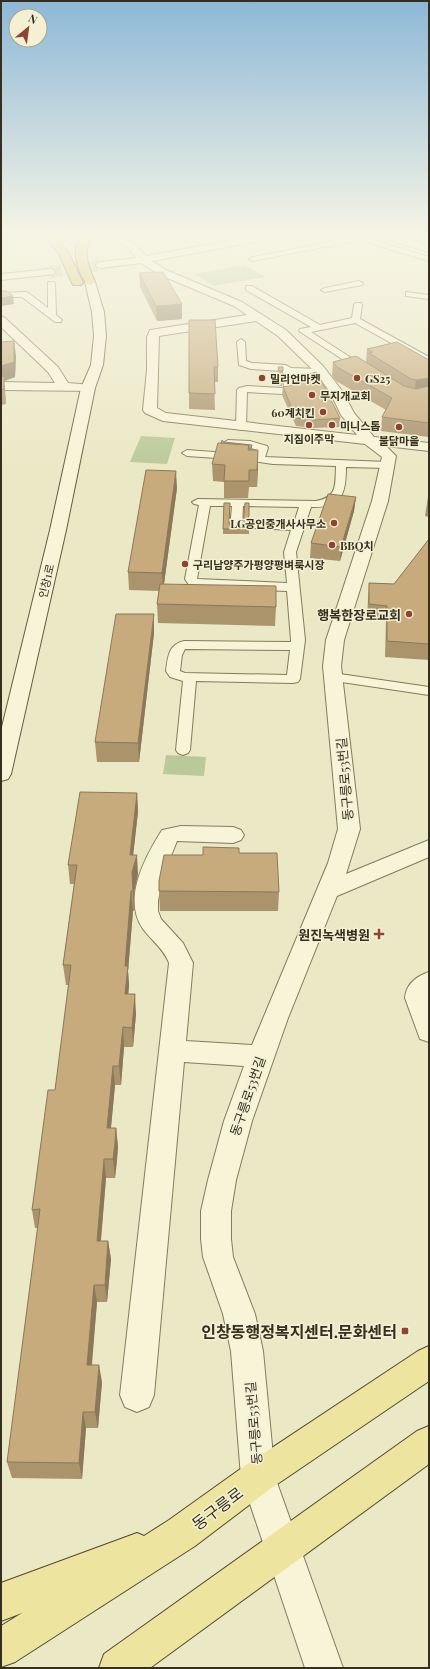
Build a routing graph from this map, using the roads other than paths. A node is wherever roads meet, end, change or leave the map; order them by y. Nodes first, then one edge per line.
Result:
1 (98, 315) edge
2 (255, 315) edge
3 (295, 315) edge
4 (357, 315) edge
5 (258, 317) junction
6 (1, 320) edge
7 (356, 320) junction
8 (318, 328) junction
9 (279, 331) junction
10 (302, 331) junction
11 (241, 342) dead end
12 (429, 361) edge
13 (84, 366) dead end
14 (287, 371) junction
15 (321, 372) junction
16 (376, 377) edge
17 (1, 386) edge
18 (64, 387) junction
19 (88, 388) junction
20 (241, 426) junction
21 (371, 442) junction
22 (228, 443) edge
23 (429, 447) edge
24 (187, 453) dead end
25 (259, 459) junction
26 (341, 463) junction
27 (387, 465) junction
28 (238, 502) junction
29 (306, 504) junction
30 (253, 525) dead end
31 (299, 527) junction
32 (236, 529) edge
33 (293, 587) junction
34 (297, 646) junction
35 (190, 677) junction
36 (333, 677) junction
37 (429, 691) edge
38 (183, 750) dead end
39 (1, 774) edge
40 (233, 835) dead end
41 (429, 848) edge
42 (327, 892) junction
43 (429, 982) edge
44 (429, 1032) edge
45 (172, 1051) junction
46 (261, 1056) junction
47 (429, 1362) edge
48 (137, 1395) dead end
49 (429, 1443) edge
50 (258, 1477) junction
51 (182, 1533) junction
52 (283, 1548) junction
53 (1, 1602) edge
54 (1, 1648) edge
55 (118, 1668) edge
56 (324, 1668) edge

1 - 19 street, 인창1로
2 - 5 street
3 - 8 lane
4 - 7 lane
5 - 9 street
5 - 20 street
6 - 18 street
7 - 8 lane
7 - 12 lane
8 - 10 lane
9 - 10 lane
9 - 15 street
10 - 16 lane
11 - 14 lane
13 - 19 street, 인창1로
14 - 15 lane
14 - 20 lane
15 - 21 street
17 - 18 street
18 - 19 street
19 - 39 street, 인창1로
20 - 21 street
21 - 23 street
21 - 27 street
22 - 25 lane
24 - 25 lane
25 - 26 lane
26 - 27 lane
26 - 29 lane
27 - 36 street, 동구릉로53번길
28 - 29 lane
28 - 32 lane
28 - 33 lane
29 - 31 lane
30 - 31 lane
31 - 33 lane
33 - 34 lane
34 - 35 lane
34 - 35 lane
35 - 38 lane
36 - 37 lane
36 - 42 street, 동구릉로53번길
40 - 45 street
41 - 42 street
42 - 46 street, 동구릉로53번길
43 - 44 street
45 - 46 street
45 - 48 street
46 - 50 street, 동구릉로53번길
47 - 50 main road, 동구릉로
49 - 52 main road
50 - 51 main road, 동구릉로
50 - 52 street, 동구릉로53번길
51 - 53 main road
51 - 54 main road, 동구릉로
52 - 55 main road
52 - 56 street, 동구릉로53번길

